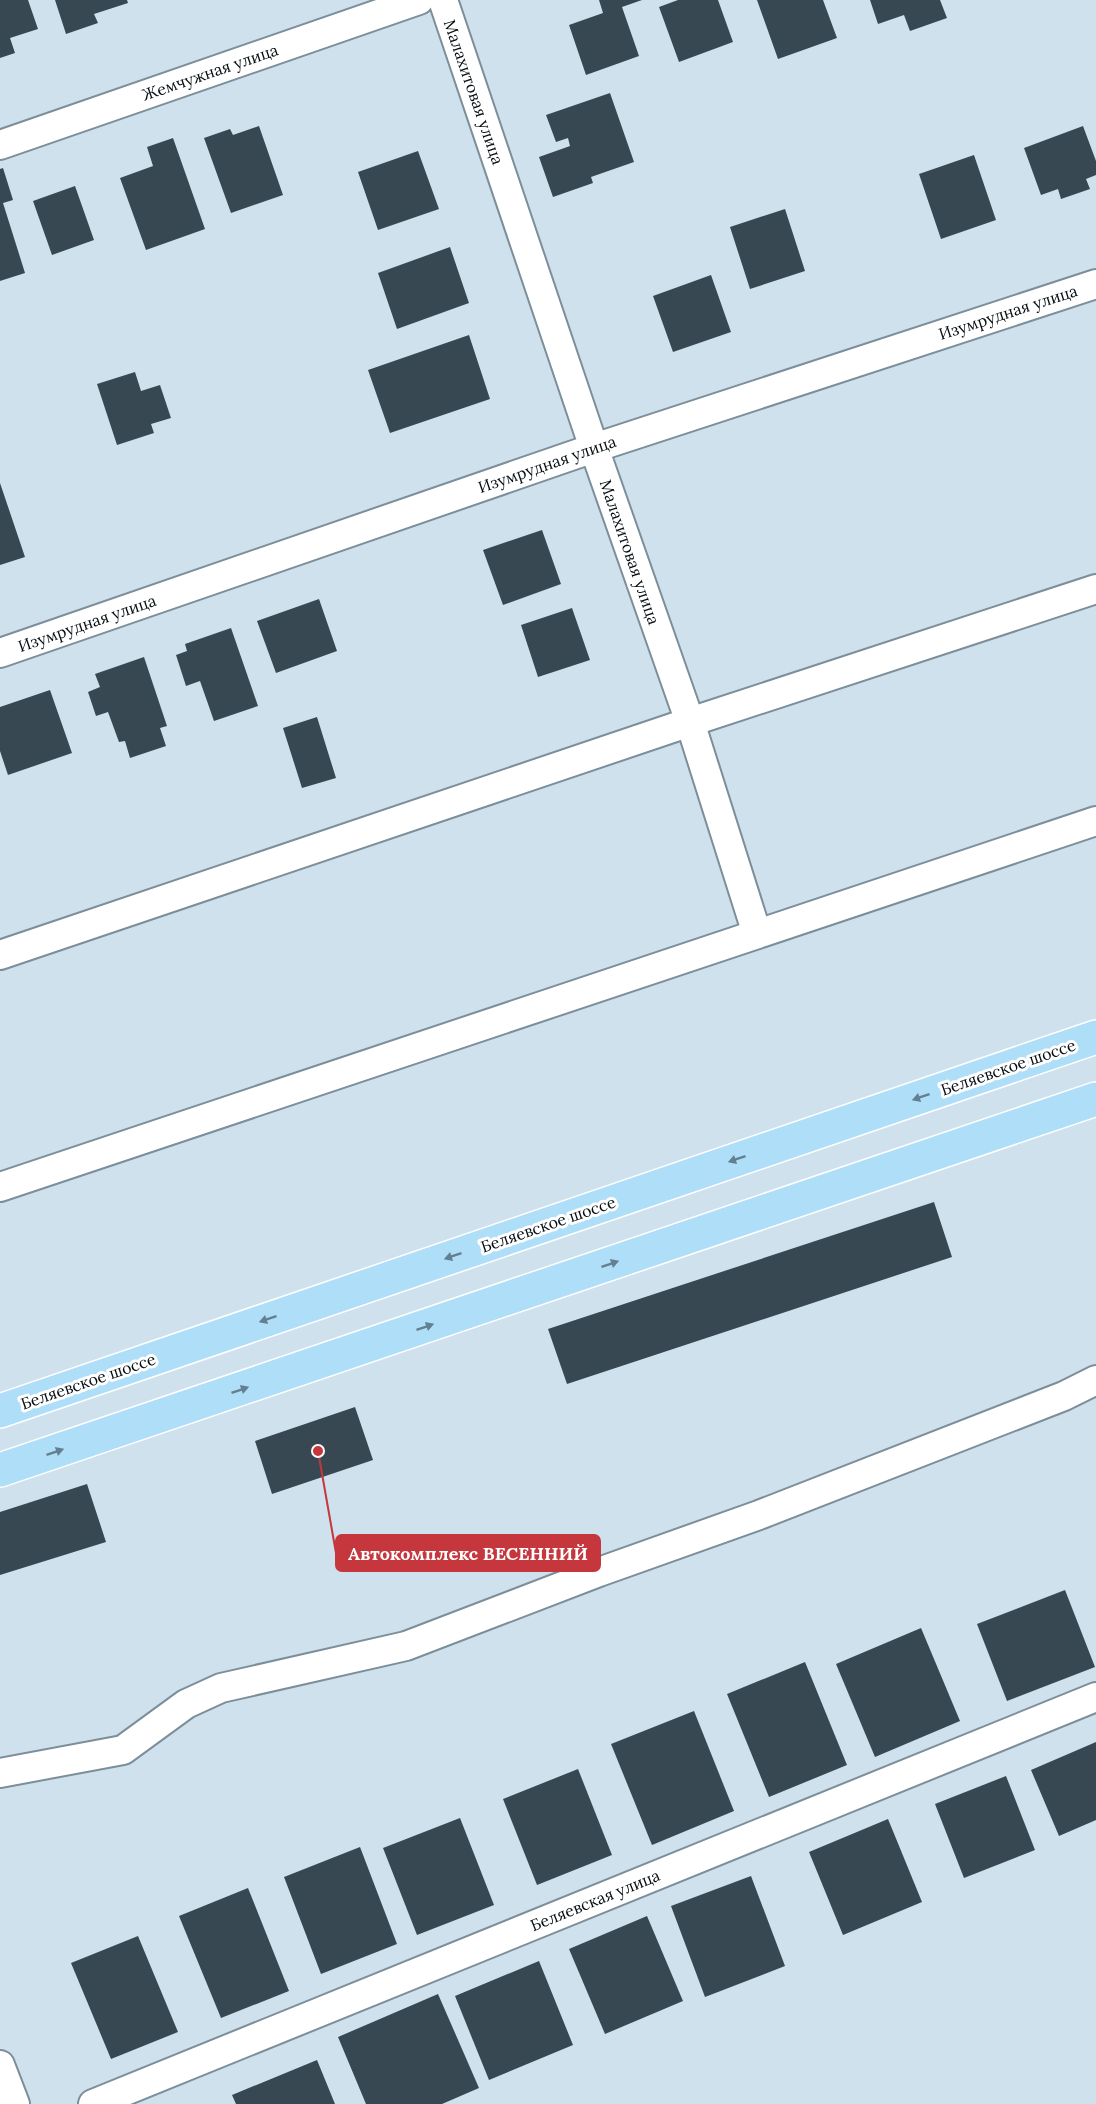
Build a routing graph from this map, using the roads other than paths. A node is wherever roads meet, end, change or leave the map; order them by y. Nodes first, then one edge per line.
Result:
1 (419, 0) edge
2 (443, 0) edge
3 (0, 145) edge
4 (1096, 284) edge
5 (594, 448) junction
6 (1096, 589) edge
7 (0, 653) edge
8 (690, 722) junction
9 (1096, 821) edge
10 (757, 934) junction
11 (0, 955) edge
12 (1096, 1037) edge
13 (1096, 1099) edge
14 (0, 1187) edge
15 (1096, 1380) edge
16 (0, 1411) edge
17 (0, 1470) edge
18 (1096, 1697) edge
19 (0, 1773) edge
20 (0, 2065) edge
21 (15, 2104) edge
22 (93, 2104) edge

1 - 3 street, Жемчужная улица
2 - 5 street, Малахитовая улица
4 - 5 street, Изумрудная улица
5 - 7 street, Изумрудная улица
5 - 8 street, Малахитовая улица
6 - 8 street
8 - 10 street, Малахитовая улица
8 - 11 street
9 - 10 street
10 - 14 street
12 -> 16 main road, Беляевское шоссе
17 -> 13 main road
15 - 19 street
18 - 22 street, Беляевская улица
20 - 21 street

